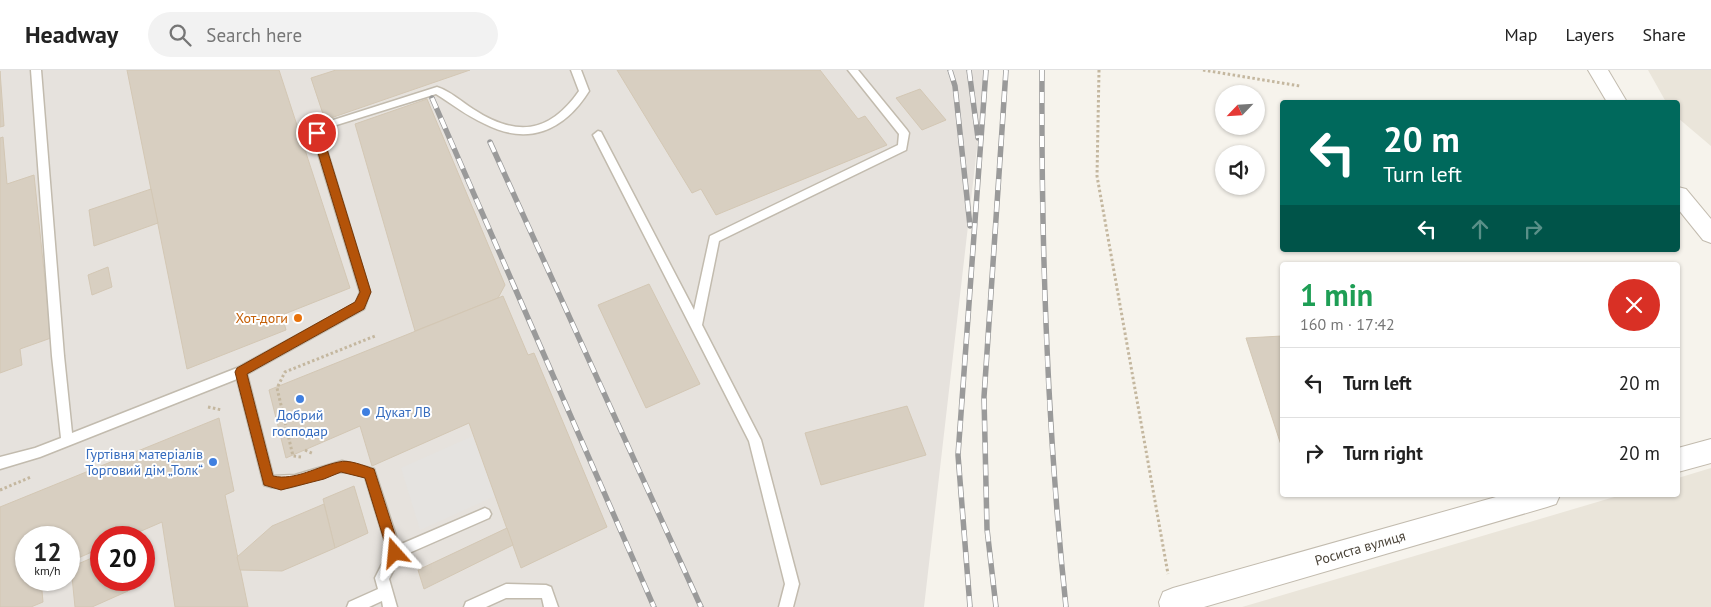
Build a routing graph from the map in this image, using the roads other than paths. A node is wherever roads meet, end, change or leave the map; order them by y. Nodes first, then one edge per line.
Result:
1 (36, 70) edge
2 (576, 70) edge
3 (853, 70) edge
4 (1598, 70) edge
5 (1616, 100) edge
6 (598, 135) dead end
7 (1680, 197) edge
8 (1711, 234) edge
9 (696, 326) junction
10 (241, 372) junction
11 (67, 441) junction
12 (1711, 451) edge
13 (1680, 459) edge
14 (0, 463) edge
15 (1540, 497) edge
16 (485, 514) dead end
17 (395, 553) junction
18 (386, 592) junction
19 (1173, 604) edge
20 (354, 607) edge
21 (390, 607) edge
22 (471, 607) edge
23 (551, 607) edge
24 (786, 607) edge

1 - 11 lane
2 - 10 lane
3 - 9 lane
4 - 5 street
6 - 9 lane
7 - 8 street
9 - 24 lane
10 - 11 lane
10 - 17 lane
11 - 14 lane
12 - 13 street
15 - 19 street, Росиста вулиця
16 - 17 lane
17 - 18 lane
18 - 20 lane
18 - 21 lane
22 - 23 lane

